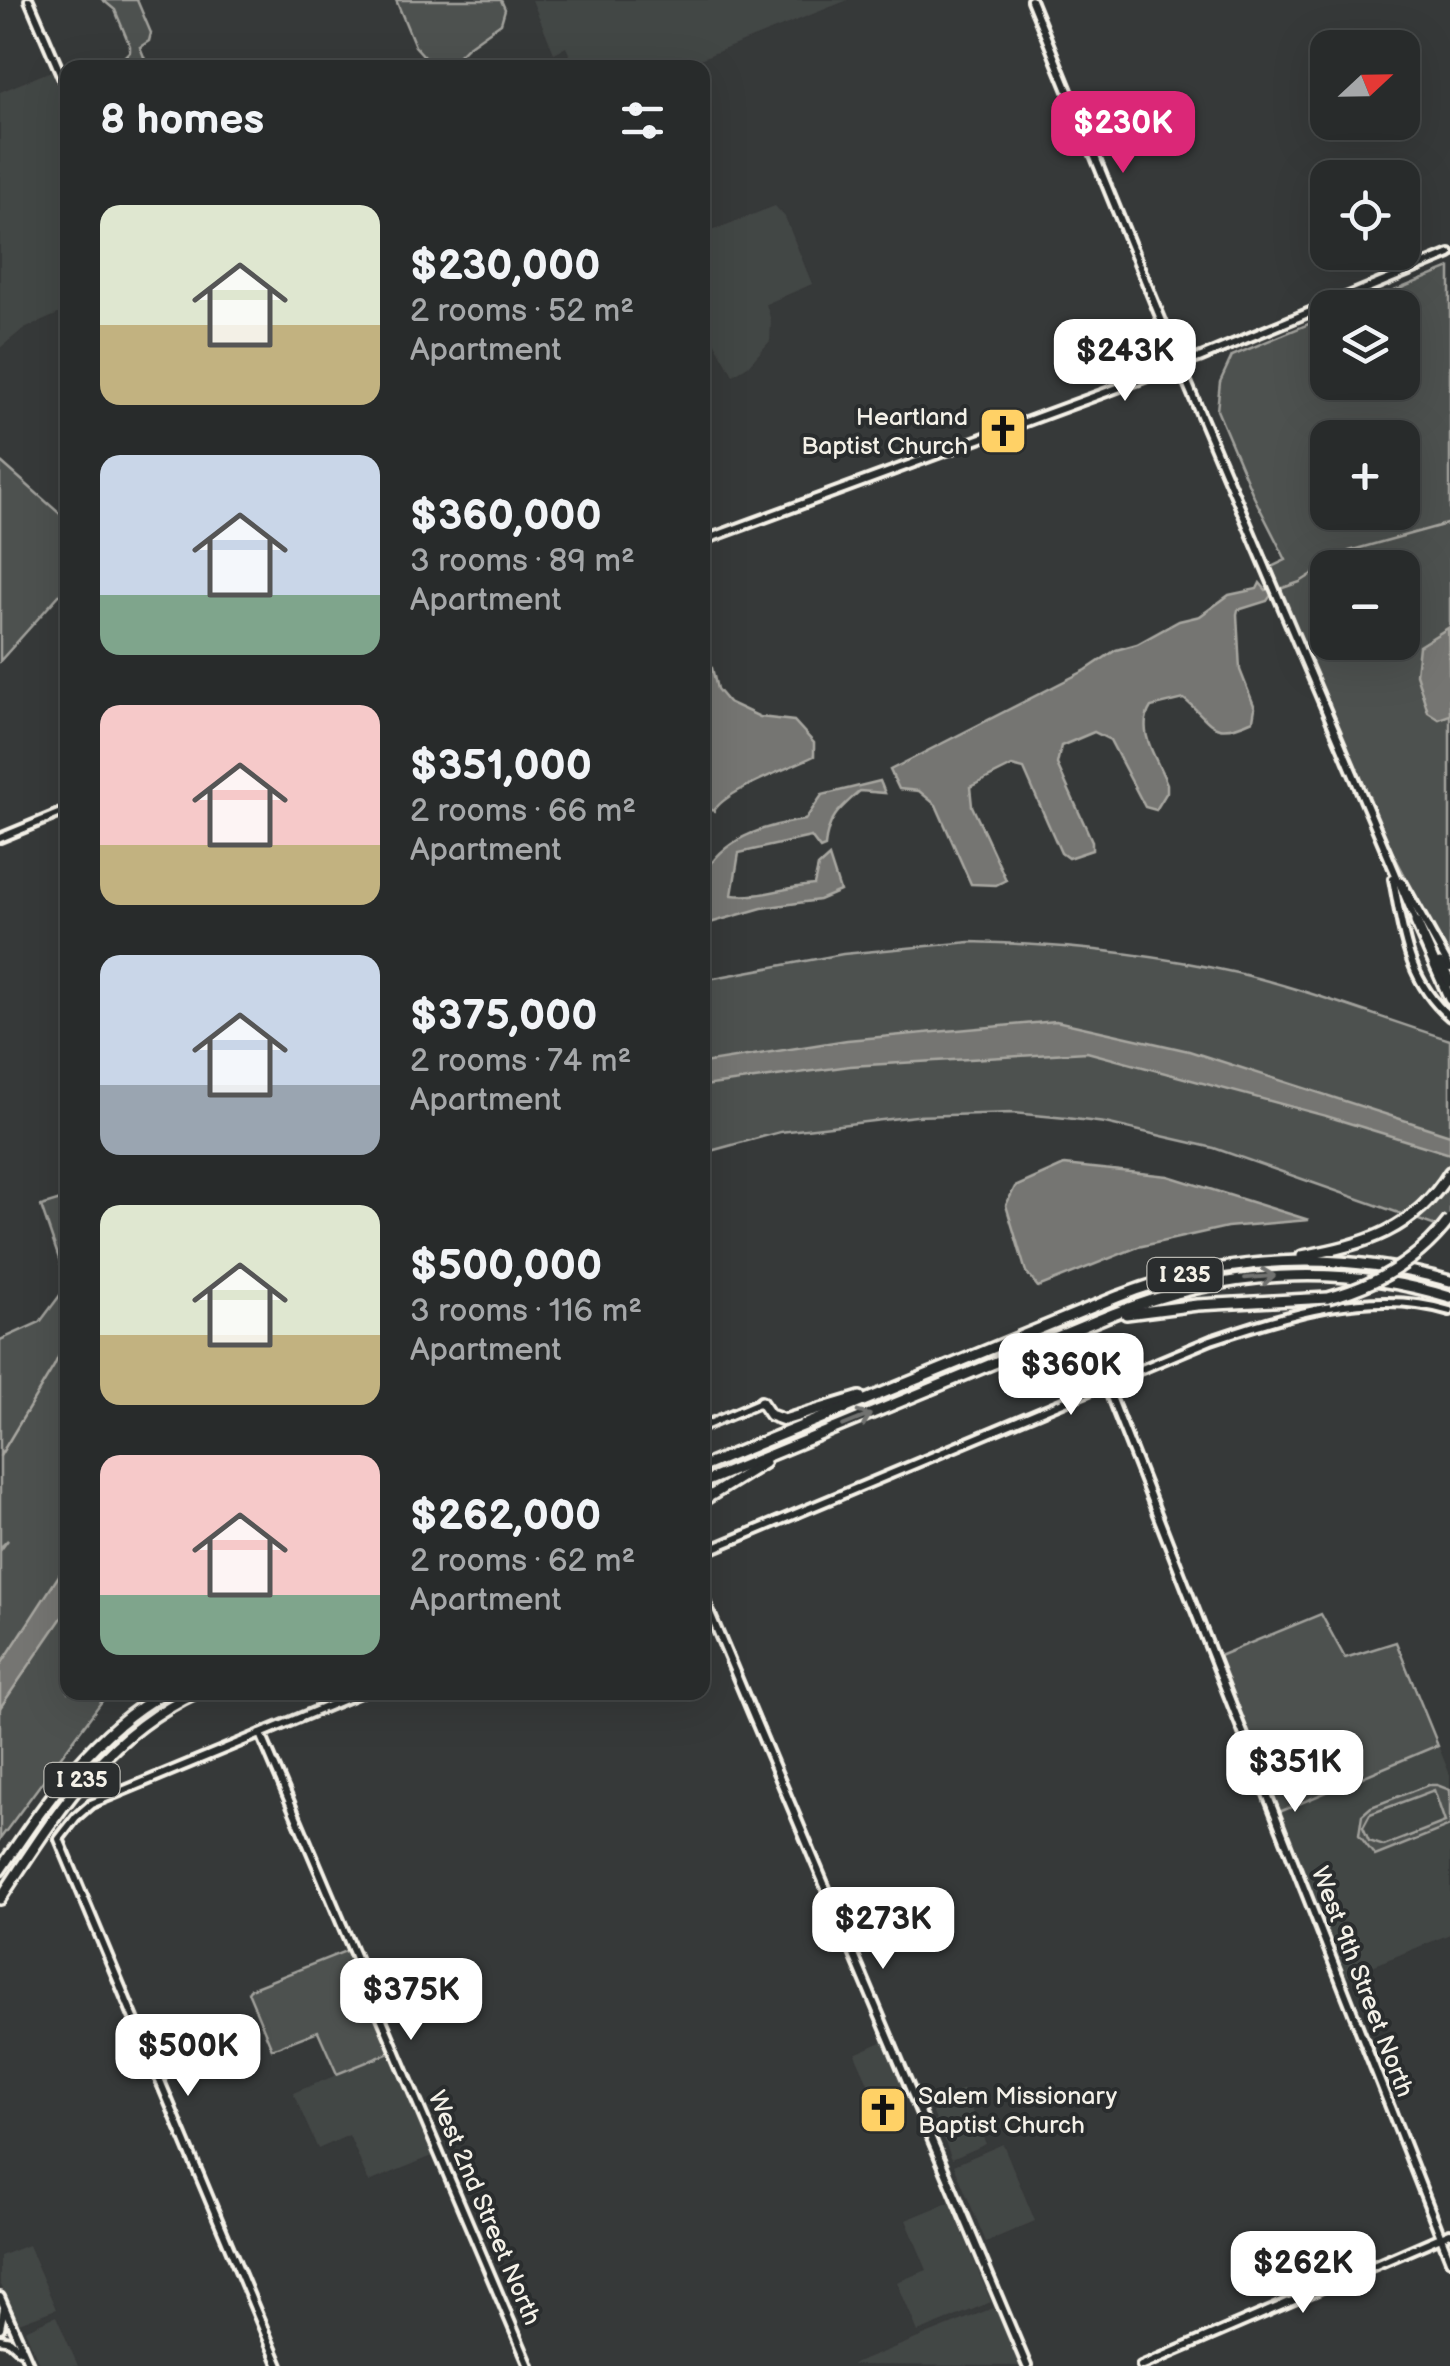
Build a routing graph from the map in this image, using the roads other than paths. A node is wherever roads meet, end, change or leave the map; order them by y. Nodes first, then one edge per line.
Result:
1 (29, 0) edge
2 (1031, 0) edge
3 (60, 72) edge
4 (1450, 254) edge
5 (1180, 365) junction
6 (710, 538) edge
7 (60, 813) edge
8 (0, 838) edge
9 (1390, 863) junction
10 (1416, 922) joint
11 (1450, 968) edge
12 (1447, 984) edge
13 (1450, 999) edge
14 (1450, 1018) edge
15 (1450, 1172) edge
16 (1450, 1219) edge
17 (1274, 1261) junction
18 (1450, 1282) edge
19 (1450, 1297) edge
20 (1450, 1311) edge
21 (1099, 1320) junction
22 (906, 1384) junction
23 (1106, 1384) junction
24 (761, 1402) joint
25 (710, 1424) edge
26 (801, 1443) junction
27 (710, 1464) edge
28 (710, 1480) edge
29 (710, 1496) edge
30 (710, 1550) edge
31 (710, 1613) edge
32 (153, 1700) edge
33 (182, 1700) edge
34 (343, 1700) edge
35 (261, 1734) junction
36 (0, 1870) edge
37 (0, 1899) edge
38 (1450, 2234) edge
39 (1440, 2237) junction
40 (1450, 2260) edge
41 (0, 2298) edge
42 (4, 2307) junction
43 (0, 2328) edge
44 (0, 2339) edge
45 (24, 2354) junction
46 (30, 2366) edge
47 (279, 2366) edge
48 (530, 2366) edge
49 (1027, 2366) edge
50 (1141, 2366) edge

1 - 3 street
2 - 5 street
4 - 5 street
5 - 6 street
5 - 9 street
7 - 8 street
9 - 10 street
9 - 11 street
9 - 14 street
10 - 12 highway
12 - 13 highway
15 - 17 highway
16 - 21 highway, bridge
17 - 18 highway, I 235
17 - 22 highway, I 235
21 -> 19 highway, I 235
20 - 23 street
26 -> 21 highway, I 235
22 - 24 highway
22 - 27 highway, I 235
23 - 30 street
23 - 39 street, West 9th Street North
24 - 25 street
26 - 28 highway, I 235
26 - 29 highway
31 - 49 street
32 - 36 highway, I 235
33 - 37 highway, I 235
34 - 35 street
35 - 47 street
35 - 48 street, West 2nd Street North
38 - 39 street
39 - 40 street, West 9th Street North
39 - 50 street
41 - 42 street
42 - 43 street
42 - 45 street
44 - 45 street
45 - 46 street

